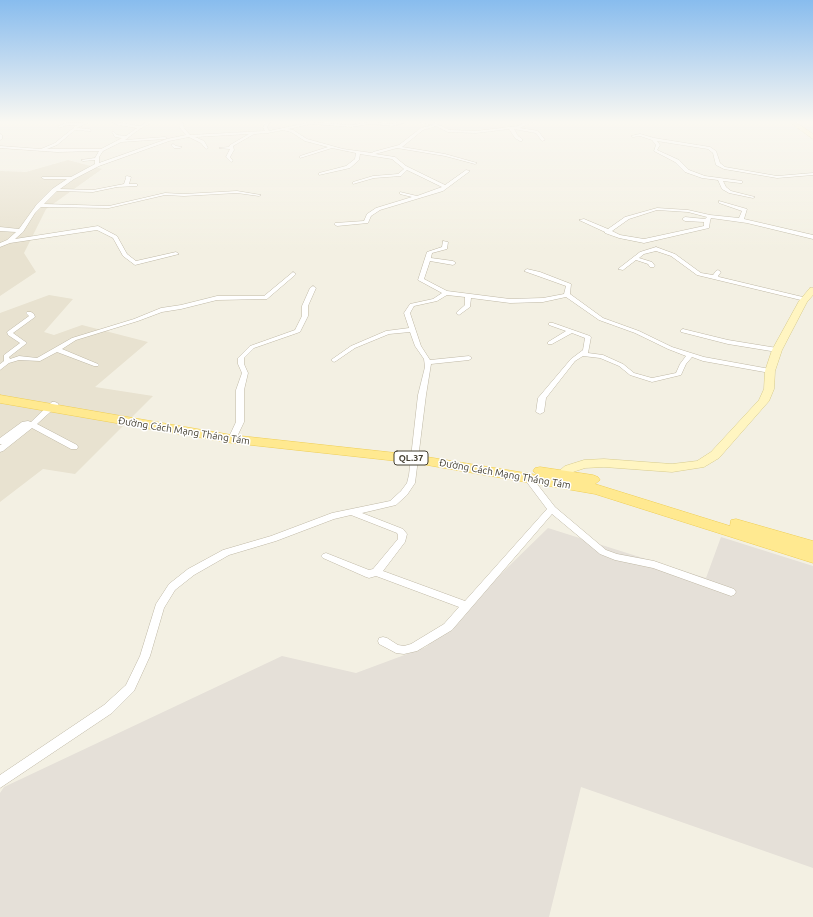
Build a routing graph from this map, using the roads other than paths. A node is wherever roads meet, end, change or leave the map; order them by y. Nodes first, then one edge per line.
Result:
1 (94, 164) edge
2 (352, 164) edge
3 (401, 164) edge
4 (680, 164) edge
5 (719, 164) edge
6 (407, 168) junction
7 (468, 171) dead end
8 (320, 174) dead end
9 (813, 174) edge
10 (127, 177) dead end
11 (44, 178) dead end
12 (72, 178) junction
13 (720, 179) junction
14 (740, 182) dead end
15 (354, 183) dead end
16 (126, 185) junction
17 (135, 185) dead end
18 (445, 187) junction
19 (54, 190) junction
20 (402, 193) dead end
21 (259, 195) dead end
22 (753, 197) dead end
23 (417, 198) junction
24 (721, 202) dead end
25 (39, 205) junction
26 (709, 218) junction
27 (685, 219) dead end
28 (582, 220) dead end
29 (741, 220) junction
30 (366, 222) junction
31 (337, 224) dead end
32 (357, 227) dead end
33 (0, 228) edge
34 (21, 231) junction
35 (607, 232) junction
36 (813, 237) edge
37 (9, 241) junction
38 (445, 242) dead end
39 (0, 246) edge
40 (176, 254) dead end
41 (635, 258) junction
42 (429, 259) junction
43 (453, 263) dead end
44 (652, 266) dead end
45 (621, 269) dead end
46 (527, 271) dead end
47 (293, 274) dead end
48 (313, 288) dead end
49 (446, 293) junction
50 (567, 295) junction
51 (810, 295) edge
52 (468, 297) junction
53 (29, 313) dead end
54 (459, 313) dead end
55 (551, 324) dead end
56 (412, 330) junction
57 (571, 331) junction
58 (682, 331) dead end
59 (550, 343) dead end
60 (57, 349) junction
61 (777, 350) junction
62 (583, 354) junction
63 (690, 355) junction
64 (469, 358) dead end
65 (334, 360) dead end
66 (7, 362) junction
67 (427, 362) junction
68 (96, 365) dead end
69 (0, 368) edge
70 (770, 371) junction
71 (0, 392) edge
72 (0, 399) edge
73 (50, 406) junction
74 (540, 412) dead end
75 (29, 425) junction
76 (234, 435) junction
77 (0, 442) edge
78 (74, 447) dead end
79 (0, 449) edge
80 (416, 456) junction
81 (527, 477) junction
82 (561, 478) junction
83 (552, 509) junction
84 (351, 511) junction
85 (813, 547) edge
86 (326, 556) dead end
87 (813, 557) edge
88 (376, 572) junction
89 (731, 592) dead end
90 (467, 606) junction
91 (383, 641) dead end
92 (0, 782) edge

1 - 12 street
2 - 8 street
3 - 6 street
4 - 13 street
5 - 9 street
6 - 15 street
6 - 18 street
7 - 18 street
10 - 16 street
11 - 12 street
12 - 19 street
13 - 14 street
13 - 22 street
16 - 17 street
16 - 19 street
18 - 23 street
19 - 25 street
20 - 23 street
21 - 25 street
23 - 30 street
24 - 29 street
25 - 34 street
26 - 27 street
26 - 29 street
26 - 35 street
26 - 35 street
28 - 35 street
29 - 36 street
30 - 31 street
30 - 32 street
33 - 34 street
34 - 37 street
37 - 39 street
37 - 40 street
38 - 42 street
41 - 44 street
41 - 45 street
41 - 51 street
42 - 43 street
42 - 49 street
46 - 50 street
47 - 60 street
48 - 76 street
49 - 52 street
49 - 56 street
50 - 52 street
50 - 63 street
51 - 61 main road
52 - 54 street
53 - 66 street
55 - 57 street
56 - 65 street
56 - 67 street
57 - 59 street
57 - 62 street
58 - 61 street
60 - 66 street
60 - 68 street
61 - 70 main road
62 - 63 street
62 - 74 street
63 - 70 street
64 - 67 street
66 - 69 street
67 - 80 street
70 - 82 main road
71 - 73 main road, Đường Cách Mạng Tháng Tám / QL.37
72 - 73 main road, Đường Cách Mạng Tháng Tám / QL.37
73 - 75 street
73 - 76 main road, Đường Cách Mạng Tháng Tám / QL.37
75 - 77 street
75 - 78 street
75 - 79 street
76 - 80 main road, Đường Cách Mạng Tháng Tám / QL.37
80 - 81 main road, Đường Cách Mạng Tháng Tám / QL.37
80 - 82 main road, Đường Cách Mạng Tháng Tám / QL.37
80 - 84 street
81 - 82 main road, Đường Cách Mạng Tháng Tám / QL.37
81 - 83 street
82 - 85 main road, Đường Cách Mạng Tháng Tám / QL.37
82 - 87 main road, Đường Cách Mạng Tháng Tám / QL.37
83 - 89 street
83 - 90 street
84 - 88 street
84 - 92 street
86 - 88 street
88 - 90 street
90 - 91 street

